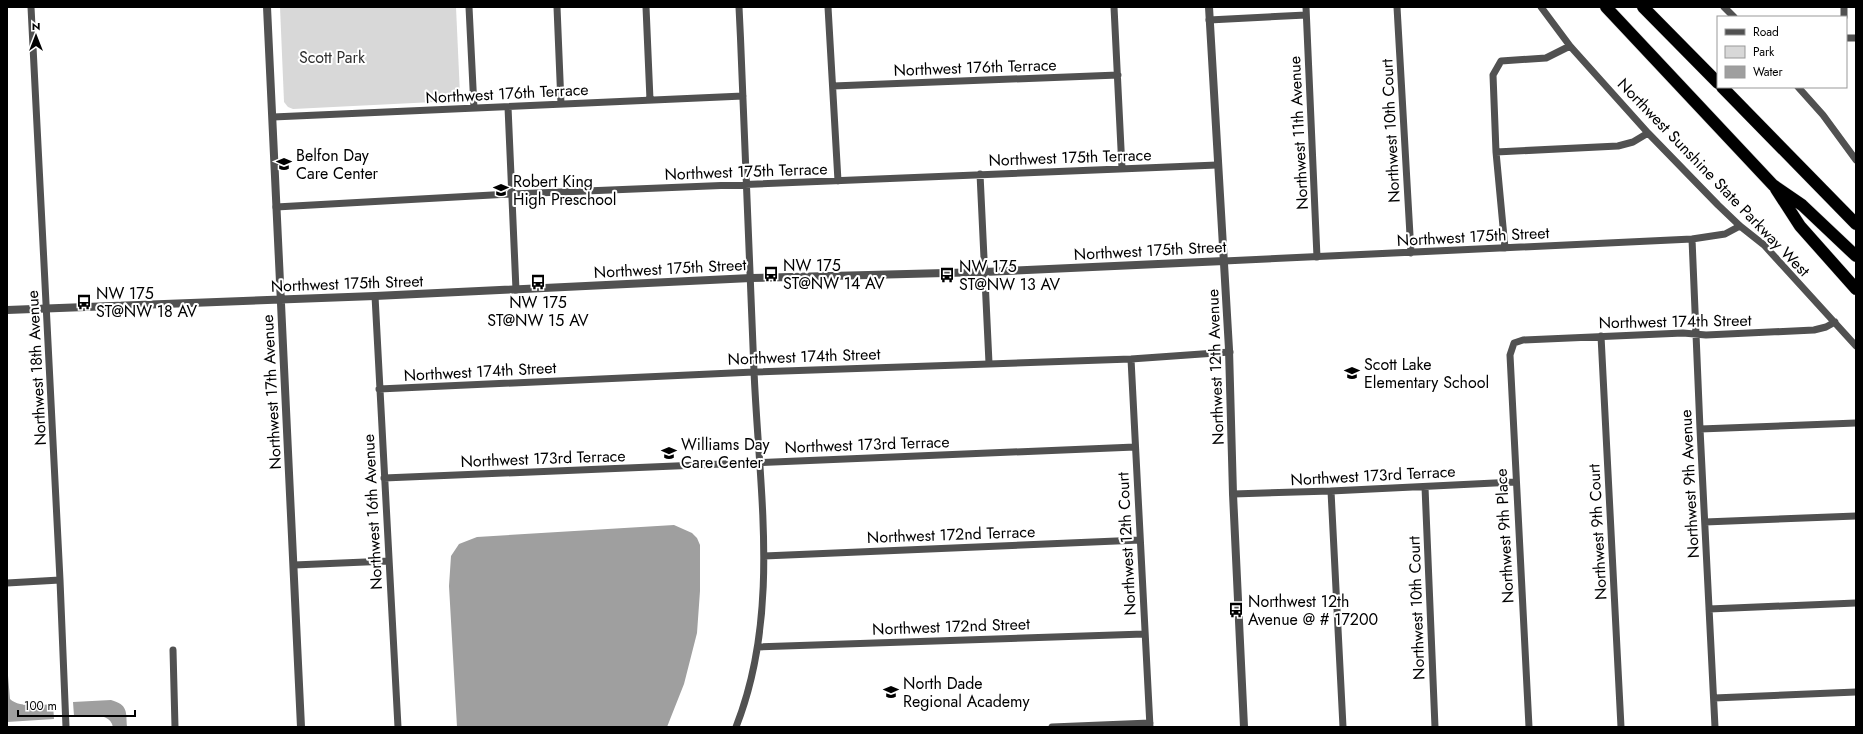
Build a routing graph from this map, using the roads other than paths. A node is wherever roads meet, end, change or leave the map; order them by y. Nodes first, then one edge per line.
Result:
1 (31, 7) edge
2 (267, 7) edge
3 (469, 7) edge
4 (557, 7) edge
5 (646, 7) edge
6 (739, 7) edge
7 (828, 7) edge
8 (1114, 7) edge
9 (1208, 7) edge
10 (1306, 7) edge
11 (1397, 7) edge
12 (1541, 7) edge
13 (1606, 7) edge
14 (1643, 7) edge
15 (1724, 7) edge
16 (1306, 15) junction
17 (1733, 16) edge
18 (1209, 20) junction
19 (1570, 46) junction
20 (1118, 75) junction
21 (1717, 82) edge
22 (832, 86) junction
23 (1723, 88) edge
24 (1799, 88) edge
25 (743, 96) junction
26 (650, 100) junction
27 (561, 104) junction
28 (508, 107) junction
29 (474, 108) junction
30 (273, 117) junction
31 (1648, 133) junction
32 (1496, 152) junction
33 (1856, 160) edge
34 (1217, 165) junction
35 (1122, 169) junction
36 (980, 174) junction
37 (838, 181) junction
38 (747, 185) junction
39 (1773, 185) junction
40 (512, 194) junction
41 (276, 207) junction
42 (1855, 223) edge
43 (1740, 226) junction
44 (1692, 239) junction
45 (1504, 248) junction
46 (1411, 253) junction
47 (1856, 256) edge
48 (1317, 257) junction
49 (1224, 261) junction
50 (984, 272) junction
51 (751, 278) junction
52 (1856, 289) edge
53 (516, 290) junction
54 (375, 296) junction
55 (280, 300) junction
56 (47, 308) junction
57 (7, 310) edge
58 (1835, 322) junction
59 (1696, 334) junction
60 (1601, 336) junction
61 (1514, 343) joint
62 (1856, 346) edge
63 (1230, 352) junction
64 (1131, 359) junction
65 (989, 363) junction
66 (754, 372) junction
67 (379, 389) junction
68 (1856, 423) edge
69 (1700, 429) junction
70 (1135, 447) junction
71 (760, 462) junction
72 (384, 478) junction
73 (1515, 482) junction
74 (1424, 487) junction
75 (1331, 491) junction
76 (1233, 494) junction
77 (1856, 516) edge
78 (1705, 522) junction
79 (1140, 540) junction
80 (764, 556) junction
81 (389, 561) junction
82 (294, 565) junction
83 (60, 580) junction
84 (7, 583) edge
85 (1856, 603) edge
86 (1709, 609) junction
87 (1144, 634) junction
88 (758, 647) junction
89 (173, 650) dead end
90 (1856, 692) edge
91 (1714, 698) junction
92 (1150, 725) edge
93 (66, 727) edge
94 (175, 727) edge
95 (301, 727) edge
96 (398, 727) edge
97 (736, 727) edge
98 (1052, 727) edge
99 (1244, 727) edge
100 (1343, 727) edge
101 (1434, 727) edge
102 (1529, 727) edge
103 (1621, 727) edge
104 (1715, 727) edge

1 - 56 street, Northwest 18th Avenue
2 - 30 street, Northwest 17th Avenue
3 - 29 street
4 - 27 street
5 - 26 street
6 - 25 street
7 - 22 street
8 - 20 street
9 - 18 street, Northwest 12th Avenue
10 - 16 street, Northwest 11th Avenue
11 - 46 street, Northwest 10th Court
12 - 19 street, Northwest Sunshine State Parkway West
13 - 39 highway
14 - 21 highway
15 - 17 street
16 - 18 street
16 - 48 street, Northwest 11th Avenue
18 - 34 street, Northwest 12th Avenue
19 - 31 street, Northwest Sunshine State Parkway West
19 - 32 street
20 - 22 street, Northwest 176th Terrace
20 - 35 street
22 - 37 street
23 - 42 highway
24 - 33 street
25 - 26 street, Northwest 176th Terrace
25 - 38 street
26 - 27 street, Northwest 176th Terrace
27 - 28 street, Northwest 176th Terrace
28 - 29 street, Northwest 176th Terrace
28 - 40 street
29 - 30 street, Northwest 176th Terrace
30 - 41 street, Northwest 17th Avenue
31 - 32 street
31 - 43 street, Northwest Sunshine State Parkway West
32 - 45 street
34 - 35 street, Northwest 175th Terrace
34 - 49 street, Northwest 12th Avenue
35 - 36 street, Northwest 175th Terrace
36 - 37 street, Northwest 175th Terrace
36 - 50 street
37 - 38 street, Northwest 175th Terrace
38 - 40 street, Northwest 175th Terrace
38 - 51 street
39 - 47 highway
39 - 52 highway
40 - 41 street, Northwest 175th Terrace
40 - 53 street
41 - 55 street, Northwest 17th Avenue
43 - 44 street, Northwest 175th Street
43 - 58 street, Northwest Sunshine State Parkway West
44 - 45 street, Northwest 175th Street
44 - 59 street, Northwest 9th Avenue
45 - 46 street, Northwest 175th Street
46 - 48 street, Northwest 175th Street
48 - 49 street, Northwest 175th Street
49 - 50 street, Northwest 175th Street
49 - 63 street, Northwest 12th Avenue
50 - 51 street, Northwest 175th Street
50 - 65 street
51 - 53 street, Northwest 175th Street
51 - 66 street
53 - 54 street, Northwest 175th Street
54 - 55 street, Northwest 175th Street
54 - 67 street, Northwest 16th Avenue
55 - 56 street, Northwest 175th Street
55 - 82 street, Northwest 17th Avenue
56 - 57 street, Northwest 175th Street
56 - 83 street, Northwest 18th Avenue
58 - 59 street, Northwest 174th Street
58 - 62 street, Northwest Sunshine State Parkway West
59 - 60 street, Northwest 174th Street
59 - 69 street, Northwest 9th Avenue
60 - 61 street, Northwest 174th Street
60 - 103 street, Northwest 9th Court
61 - 73 street, Northwest 9th Place
63 - 64 street, Northwest 174th Street
63 - 76 street, Northwest 12th Avenue
64 - 65 street, Northwest 174th Street
64 - 70 street, Northwest 12th Court
65 - 66 street, Northwest 174th Street
66 - 67 street, Northwest 174th Street
66 - 71 street
67 - 72 street, Northwest 16th Avenue
68 - 69 street
69 - 78 street, Northwest 9th Avenue
70 - 71 street, Northwest 173rd Terrace
70 - 79 street, Northwest 12th Court
71 - 72 street, Northwest 173rd Terrace
71 - 80 street
72 - 81 street, Northwest 16th Avenue
73 - 74 street, Northwest 173rd Terrace
73 - 102 street, Northwest 9th Place
74 - 75 street, Northwest 173rd Terrace
74 - 101 street, Northwest 10th Court
75 - 76 street, Northwest 173rd Terrace
75 - 100 street
76 - 99 street, Northwest 12th Avenue
77 - 78 street
78 - 86 street, Northwest 9th Avenue
79 - 80 street, Northwest 172nd Terrace
79 - 87 street, Northwest 12th Court
80 - 88 street
81 - 82 street
81 - 96 street, Northwest 16th Avenue
82 - 95 street, Northwest 17th Avenue
83 - 84 street
83 - 93 street, Northwest 18th Avenue
85 - 86 street
86 - 91 street, Northwest 9th Avenue
87 - 88 street, Northwest 172nd Street
87 - 92 street, Northwest 12th Court
88 - 97 street
89 - 94 street
90 - 91 street
91 - 104 street, Northwest 9th Avenue
92 - 98 street

